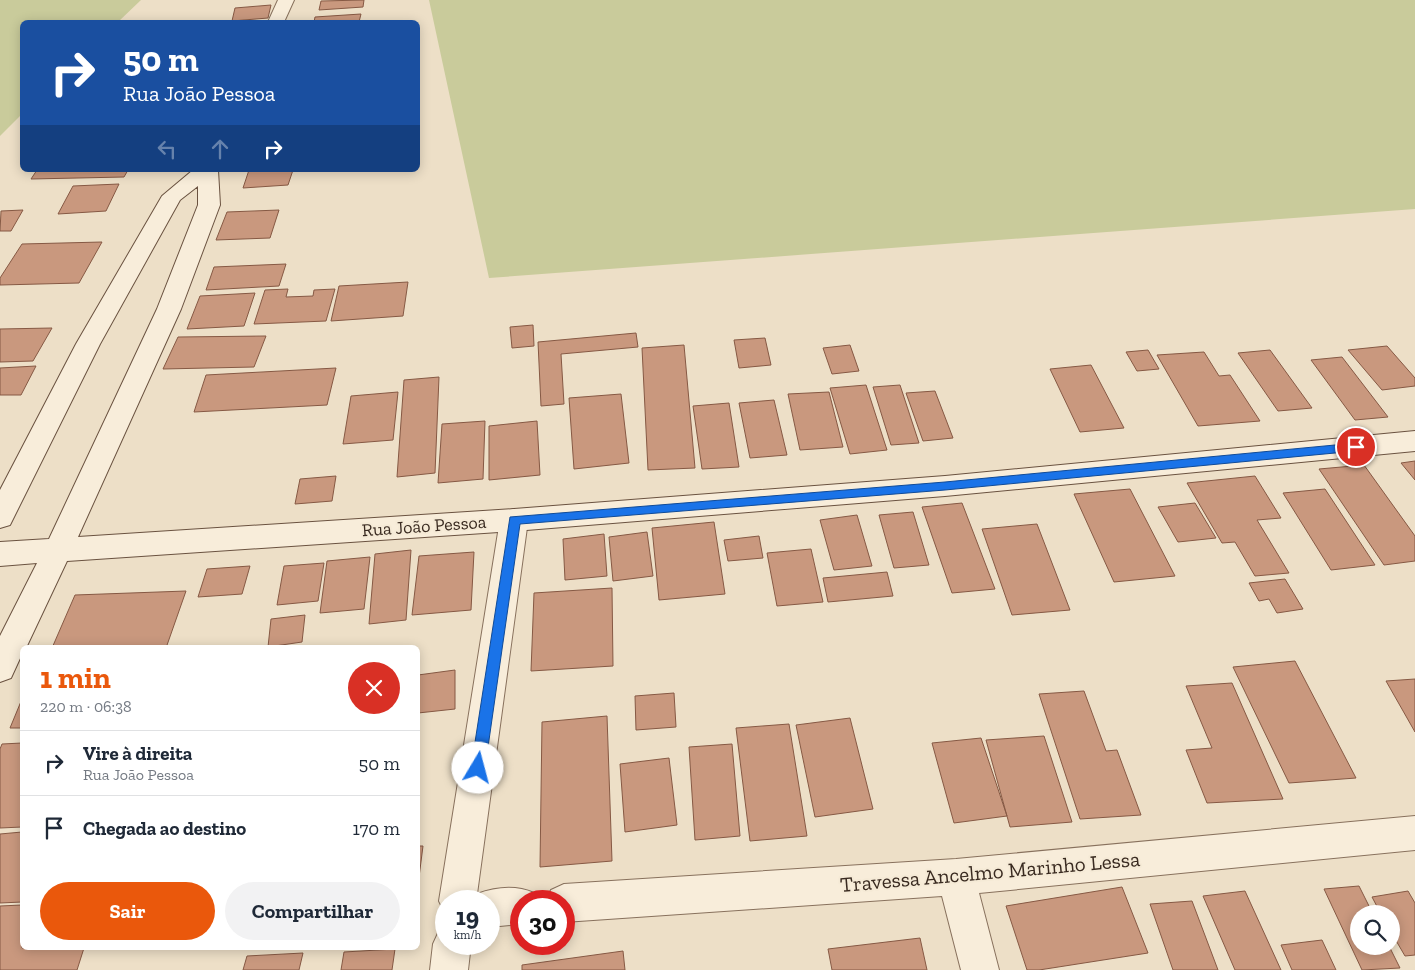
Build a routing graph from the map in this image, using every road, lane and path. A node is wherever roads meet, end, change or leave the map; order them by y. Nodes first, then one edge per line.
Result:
1 (286, 0) edge
2 (277, 20) edge
3 (204, 172) edge
4 (207, 172) edge
5 (1415, 441) edge
6 (0, 517) edge
7 (514, 520) junction
8 (58, 550) junction
9 (0, 554) edge
10 (0, 668) edge
11 (1415, 834) edge
12 (956, 877) junction
13 (460, 890) edge
14 (575, 902) edge
15 (451, 955) edge
16 (449, 970) edge
17 (980, 970) edge

1 - 2 street
3 - 6 street
4 - 8 street
5 - 7 street, Rua João Pessoa
7 - 8 street, Rua João Pessoa
7 - 13 street
8 - 9 street, Rua João Pessoa
8 - 10 street
11 - 12 street, Travessa Ancelmo Marinho Lessa
12 - 14 street, Travessa Ancelmo Marinho Lessa
12 - 17 street
15 - 16 street

